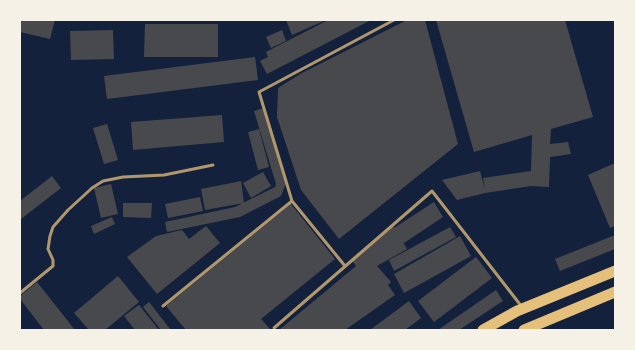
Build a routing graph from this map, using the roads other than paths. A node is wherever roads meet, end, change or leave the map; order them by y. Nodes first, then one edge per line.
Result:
1 (394, 20) edge
2 (213, 165) dead end
3 (292, 201) junction
4 (345, 266) junction
5 (615, 271) edge
6 (615, 292) edge
7 (20, 293) edge
8 (163, 306) dead end
9 (523, 309) junction
10 (274, 328) dead end
11 (483, 330) edge
12 (524, 330) edge

1 - 3 lane
2 - 7 lane
3 - 4 lane
3 - 8 lane
4 - 9 lane
4 - 10 lane
5 - 9 highway
6 - 12 highway
9 - 11 highway

